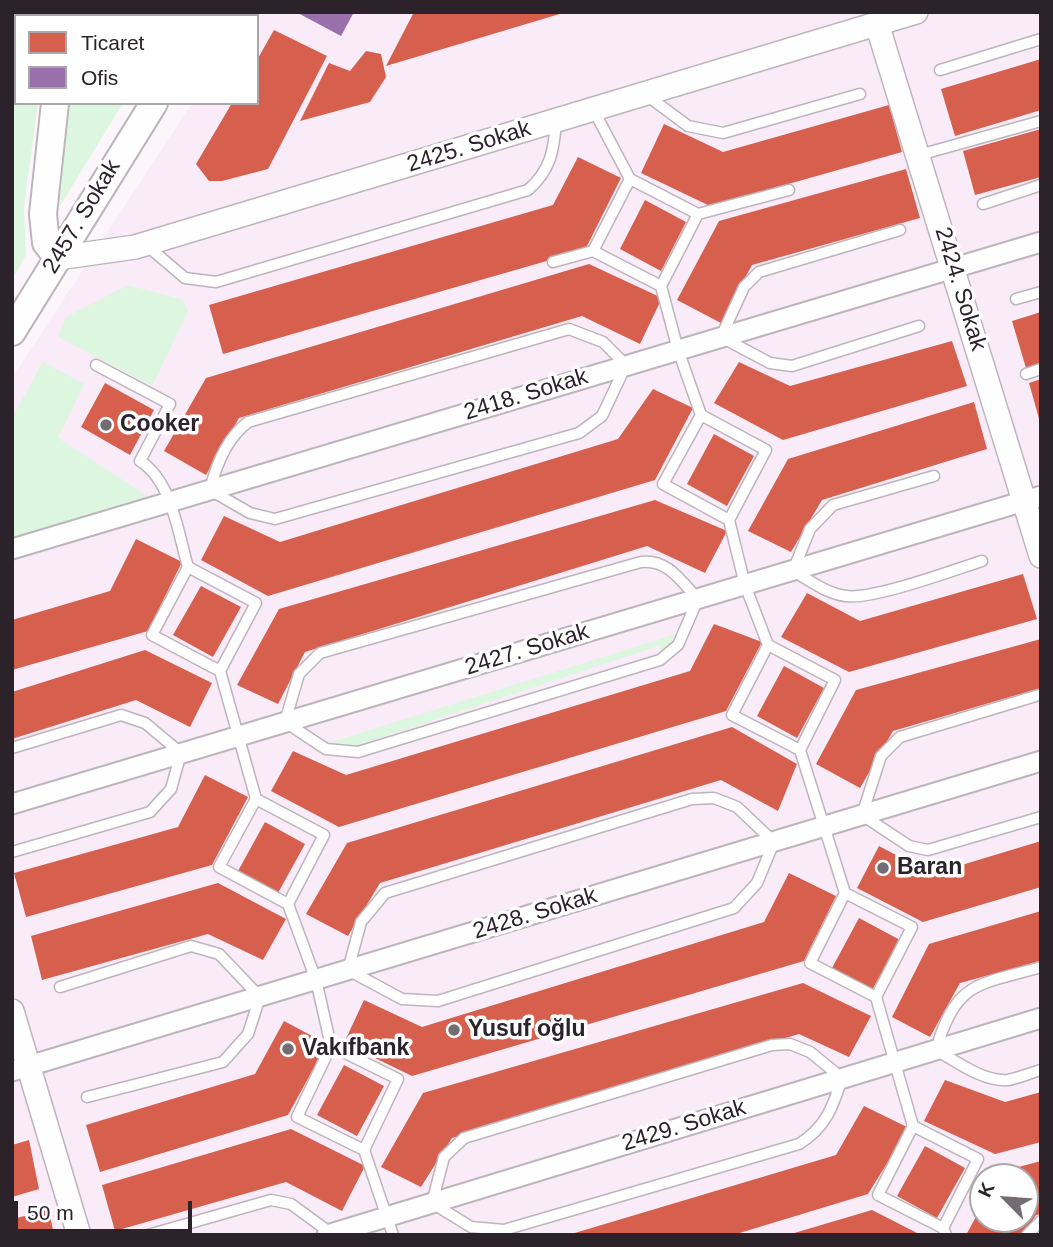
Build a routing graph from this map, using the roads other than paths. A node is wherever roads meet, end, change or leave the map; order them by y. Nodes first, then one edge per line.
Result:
1 (916, 12) edge
2 (877, 24) junction
3 (1041, 39) edge
4 (940, 70) dead end
5 (644, 94) junction
6 (860, 94) dead end
7 (55, 105) edge
8 (153, 105) edge
9 (593, 109) junction
10 (556, 121) junction
11 (1041, 121) edge
12 (919, 155) junction
13 (630, 179) junction
14 (1041, 185) edge
15 (789, 190) dead end
16 (983, 204) dead end
17 (698, 214) junction
18 (900, 230) dead end
19 (1041, 242) edge
20 (144, 244) junction
21 (593, 251) junction
22 (58, 258) junction
23 (553, 262) dead end
24 (953, 267) junction
25 (661, 286) junction
26 (1041, 292) edge
27 (1016, 299) dead end
28 (919, 326) dead end
29 (12, 332) edge
30 (721, 337) junction
31 (678, 350) junction
32 (96, 365) dead end
33 (626, 365) junction
34 (1041, 369) edge
35 (1026, 374) dead end
36 (701, 415) junction
37 (934, 476) dead end
38 (210, 490) junction
39 (1033, 498) edge
40 (169, 502) junction
41 (729, 520) junction
42 (12, 549) edge
43 (1041, 556) edge
44 (982, 561) dead end
45 (188, 568) junction
46 (793, 571) junction
47 (745, 585) junction
48 (698, 599) junction
49 (768, 645) junction
50 (220, 671) junction
51 (1039, 695) edge
52 (285, 722) junction
53 (240, 735) junction
54 (12, 748) edge
55 (800, 750) junction
56 (181, 753) junction
57 (1041, 761) edge
58 (256, 799) junction
59 (12, 804) edge
60 (862, 815) junction
61 (1041, 817) edge
62 (824, 826) junction
63 (774, 842) junction
64 (12, 852) edge
65 (845, 893) junction
66 (288, 904) junction
67 (1041, 967) edge
68 (348, 970) junction
69 (316, 980) junction
70 (60, 987) dead end
71 (260, 997) junction
72 (876, 997) junction
73 (12, 1011) edge
74 (1041, 1018) edge
75 (331, 1046) junction
76 (936, 1050) junction
77 (894, 1062) junction
78 (20, 1069) edge
79 (1041, 1070) edge
80 (842, 1078) junction
81 (87, 1097) dead end
82 (913, 1126) junction
83 (364, 1150) junction
84 (432, 1203) junction
85 (1041, 1222) edge
86 (391, 1225) edge
87 (945, 1231) edge
88 (330, 1234) edge
89 (79, 1235) edge
90 (148, 1235) edge
91 (1027, 1235) edge

1 - 2 street, 2425. Sokak
2 - 5 street, 2425. Sokak
2 - 12 street, 2424. Sokak
3 - 4 lane
5 - 6 lane
5 - 9 street, 2425. Sokak
7 - 22 main road
8 - 22 main road, 2457. Sokak
9 - 10 street, 2425. Sokak
9 - 13 lane
10 - 20 street, 2425. Sokak
10 - 20 lane
11 - 12 lane
12 - 24 street, 2424. Sokak
13 - 17 lane
13 - 21 lane
14 - 16 lane
15 - 17 lane
17 - 25 lane
18 - 30 lane
19 - 24 street, 2418. Sokak
20 - 22 street, 2425. Sokak
21 - 23 lane
21 - 25 lane
22 - 29 main road, 2457. Sokak
24 - 30 street, 2418. Sokak
24 - 39 street, 2424. Sokak
25 - 31 lane
26 - 27 lane
28 - 30 lane
30 - 31 street, 2418. Sokak
31 - 33 street, 2418. Sokak
31 - 36 lane
32 - 40 lane
33 - 38 street, 2418. Sokak
33 - 38 lane
33 - 38 lane
34 - 35 lane
36 - 41 lane
36 - 41 lane
37 - 46 lane
38 - 40 street, 2418. Sokak
39 - 43 street, 2424. Sokak
39 - 46 street, 2427. Sokak
40 - 42 street, 2418. Sokak
40 - 45 lane
41 - 47 lane
44 - 46 lane
45 - 50 lane
45 - 50 lane
46 - 47 street, 2427. Sokak
47 - 48 street, 2427. Sokak
47 - 49 lane
48 - 52 street, 2427. Sokak
48 - 52 lane
48 - 52 lane
49 - 55 lane
49 - 55 lane
50 - 53 lane
51 - 60 lane
52 - 53 street, 2427. Sokak
53 - 56 street, 2427. Sokak
53 - 58 lane
54 - 56 lane
55 - 62 lane
56 - 59 street, 2427. Sokak
56 - 64 lane
57 - 60 street, 2428. Sokak
58 - 66 lane
58 - 66 lane
60 - 61 lane
60 - 62 street, 2428. Sokak
62 - 63 street, 2428. Sokak
62 - 65 lane
63 - 68 street, 2428. Sokak
63 - 68 lane
63 - 68 lane
65 - 72 lane
65 - 72 lane
66 - 69 lane
67 - 76 lane
68 - 69 street, 2428. Sokak
69 - 71 street, 2428. Sokak
69 - 75 lane
70 - 71 lane
71 - 78 street, 2428. Sokak
71 - 81 lane
72 - 77 lane
73 - 78 street
74 - 76 street, 2429. Sokak
75 - 83 lane
75 - 83 lane
76 - 77 street, 2429. Sokak
76 - 79 lane
77 - 80 street, 2429. Sokak
77 - 82 lane
78 - 89 street
80 - 84 street, 2429. Sokak
80 - 84 lane
80 - 84 lane
82 - 87 lane
82 - 87 lane
83 - 86 lane
84 - 86 street, 2429. Sokak
85 - 91 lane
86 - 88 street, 2429. Sokak
88 - 90 lane

